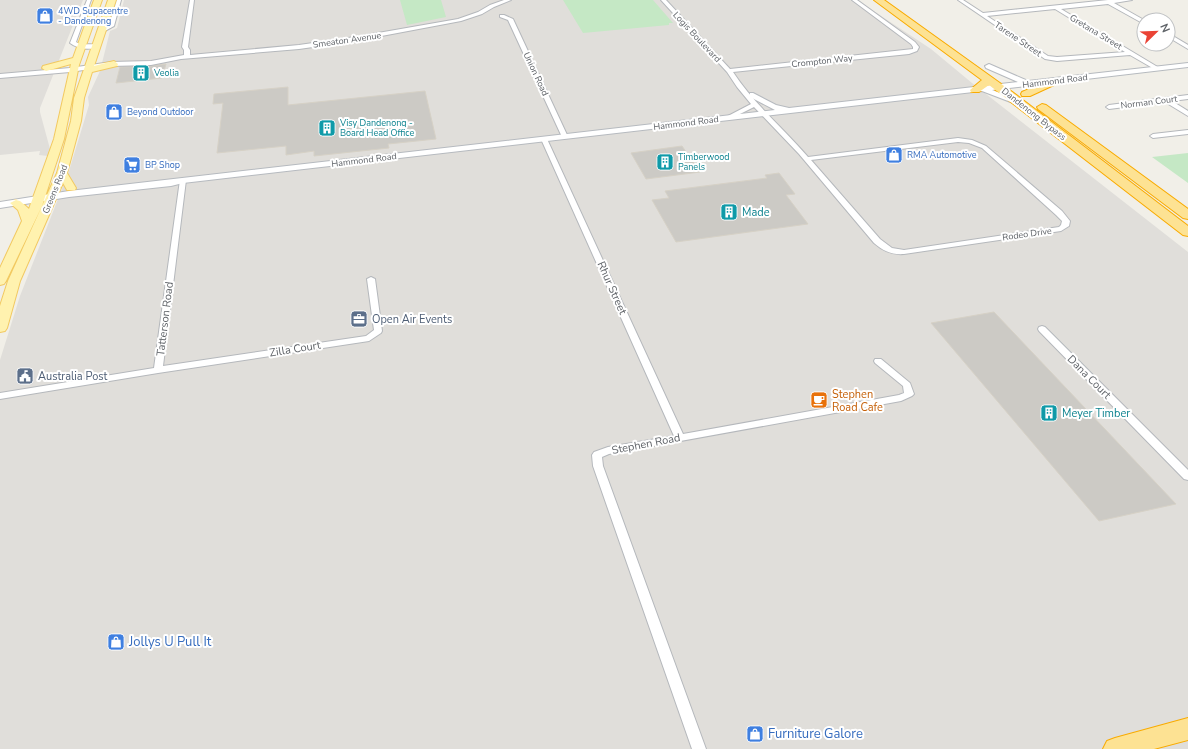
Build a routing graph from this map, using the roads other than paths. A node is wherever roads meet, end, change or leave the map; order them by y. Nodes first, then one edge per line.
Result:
1 (89, 0) edge
2 (98, 0) edge
3 (112, 0) edge
4 (119, 0) edge
5 (192, 0) edge
6 (509, 0) edge
7 (663, 0) edge
8 (854, 0) edge
9 (878, 0) edge
10 (893, 0) edge
11 (960, 0) edge
12 (1078, 0) edge
13 (1130, 0) edge
14 (1108, 2) junction
15 (1086, 4) junction
16 (1055, 7) junction
17 (909, 10) dead end
18 (982, 15) junction
19 (502, 16) dead end
20 (1136, 18) edge
21 (101, 31) junction
22 (1176, 39) edge
23 (1188, 46) edge
24 (82, 47) junction
25 (1131, 52) junction
26 (184, 57) junction
27 (92, 60) junction
28 (111, 63) junction
29 (76, 64) junction
30 (986, 64) joint
31 (1188, 65) edge
32 (46, 68) joint
33 (1158, 69) junction
34 (56, 71) junction
35 (0, 72) edge
36 (730, 73) junction
37 (0, 76) edge
38 (1052, 82) joint
39 (71, 83) junction
40 (982, 86) junction
41 (1014, 86) junction
42 (999, 88) junction
43 (1026, 94) junction
44 (753, 95) junction
45 (1188, 97) edge
46 (1166, 100) junction
47 (754, 104) junction
48 (1109, 107) dead end
49 (788, 110) junction
50 (767, 113) junction
51 (1188, 114) edge
52 (730, 118) junction
53 (1188, 132) edge
54 (1153, 136) dead end
55 (565, 137) junction
56 (544, 139) junction
57 (806, 159) junction
58 (62, 173) junction
59 (183, 180) junction
60 (71, 188) junction
61 (54, 194) junction
62 (39, 196) junction
63 (0, 201) edge
64 (16, 203) junction
65 (0, 205) edge
66 (1188, 215) edge
67 (28, 221) junction
68 (1188, 232) edge
69 (370, 279) dead end
70 (0, 280) edge
71 (6, 291) edge
72 (0, 328) edge
73 (1042, 330) dead end
74 (878, 361) dead end
75 (158, 370) junction
76 (0, 396) edge
77 (679, 437) junction
78 (1188, 476) edge
79 (1188, 729) edge
80 (699, 749) edge
81 (1115, 749) edge

1 - 24 street
2 - 24 main road, Greens Road
3 - 21 main road, Greens Road
4 - 21 street, Greens Road
5 - 26 street
6 - 26 street, Smeaton Avenue
7 - 36 street, Logis Boulevard
8 - 36 street, Crompton Way
9 - 40 highway, Dandenong Bypass
10 - 17 highway
11 - 18 street, Tarene Street
12 - 15 street
13 - 14 street
14 - 15 street
14 - 20 street
15 - 16 street
16 - 18 street
16 - 25 street, Gretana Street
18 - 25 street, Tarene Street
19 - 55 street, Union Road
21 - 27 main road, Greens Road
22 - 23 street
24 - 27 street
24 - 29 main road, Greens Road
25 - 33 street, Gretana Street
26 - 28 street, Smeaton Avenue
27 - 28 main road
27 - 28 main road
27 - 29 street
27 - 58 main road, Greens Road
29 - 32 main road
29 - 34 street
29 - 39 main road, Greens Road
30 - 41 highway, Dandenong Bypass
30 - 43 main road
31 - 33 main road, Hammond Road
32 - 35 street
33 - 38 main road, Hammond Road
34 - 37 street
34 - 39 main road
36 - 44 street, Logis Boulevard
36 - 47 street, Logis Boulevard
38 - 43 highway
39 - 62 main road, Greens Road
40 - 42 highway, Dandenong Bypass
40 - 43 main road
40 - 49 main road, Hammond Road
41 - 42 main road, Hammond Road
41 - 43 highway, Dandenong Bypass
42 - 43 highway, Dandenong Bypass
43 - 66 highway, Dandenong Bypass
43 - 68 highway, Dandenong Bypass
44 - 49 main road
44 - 50 street, Logis Boulevard
45 - 46 street, Norman Court
46 - 48 street, Norman Court
46 - 51 street
47 - 50 street, Logis Boulevard
47 - 52 street
49 - 50 main road, Hammond Road
50 - 52 main road, Hammond Road
50 - 57 street, Rodeo Drive
52 - 55 main road, Hammond Road
53 - 54 street
55 - 56 main road, Hammond Road
56 - 59 main road, Hammond Road
56 - 77 street, Rhur Street
57 - 57 street, Rodeo Drive
58 - 60 main road
58 - 61 main road, Greens Road
59 - 60 main road, Hammond Road
59 - 61 main road, Hammond Road
59 - 75 street, Tatterson Road
60 - 61 main road, Hammond Road
61 - 62 main road, Hammond Road
61 - 71 main road, Greens Road
62 - 63 main road, Hammond Road
62 - 64 main road, Hammond Road
62 - 67 main road, Greens Road
64 - 65 main road, Hammond Road
64 - 67 main road
67 - 70 main road, Greens Road
69 - 75 street, Zilla Court
71 - 72 main road, Greens Road
73 - 78 street, Dana Court
74 - 77 street, Stephen Road
75 - 76 street, Tatterson Road
77 - 80 street, Stephen Road
79 - 81 highway

